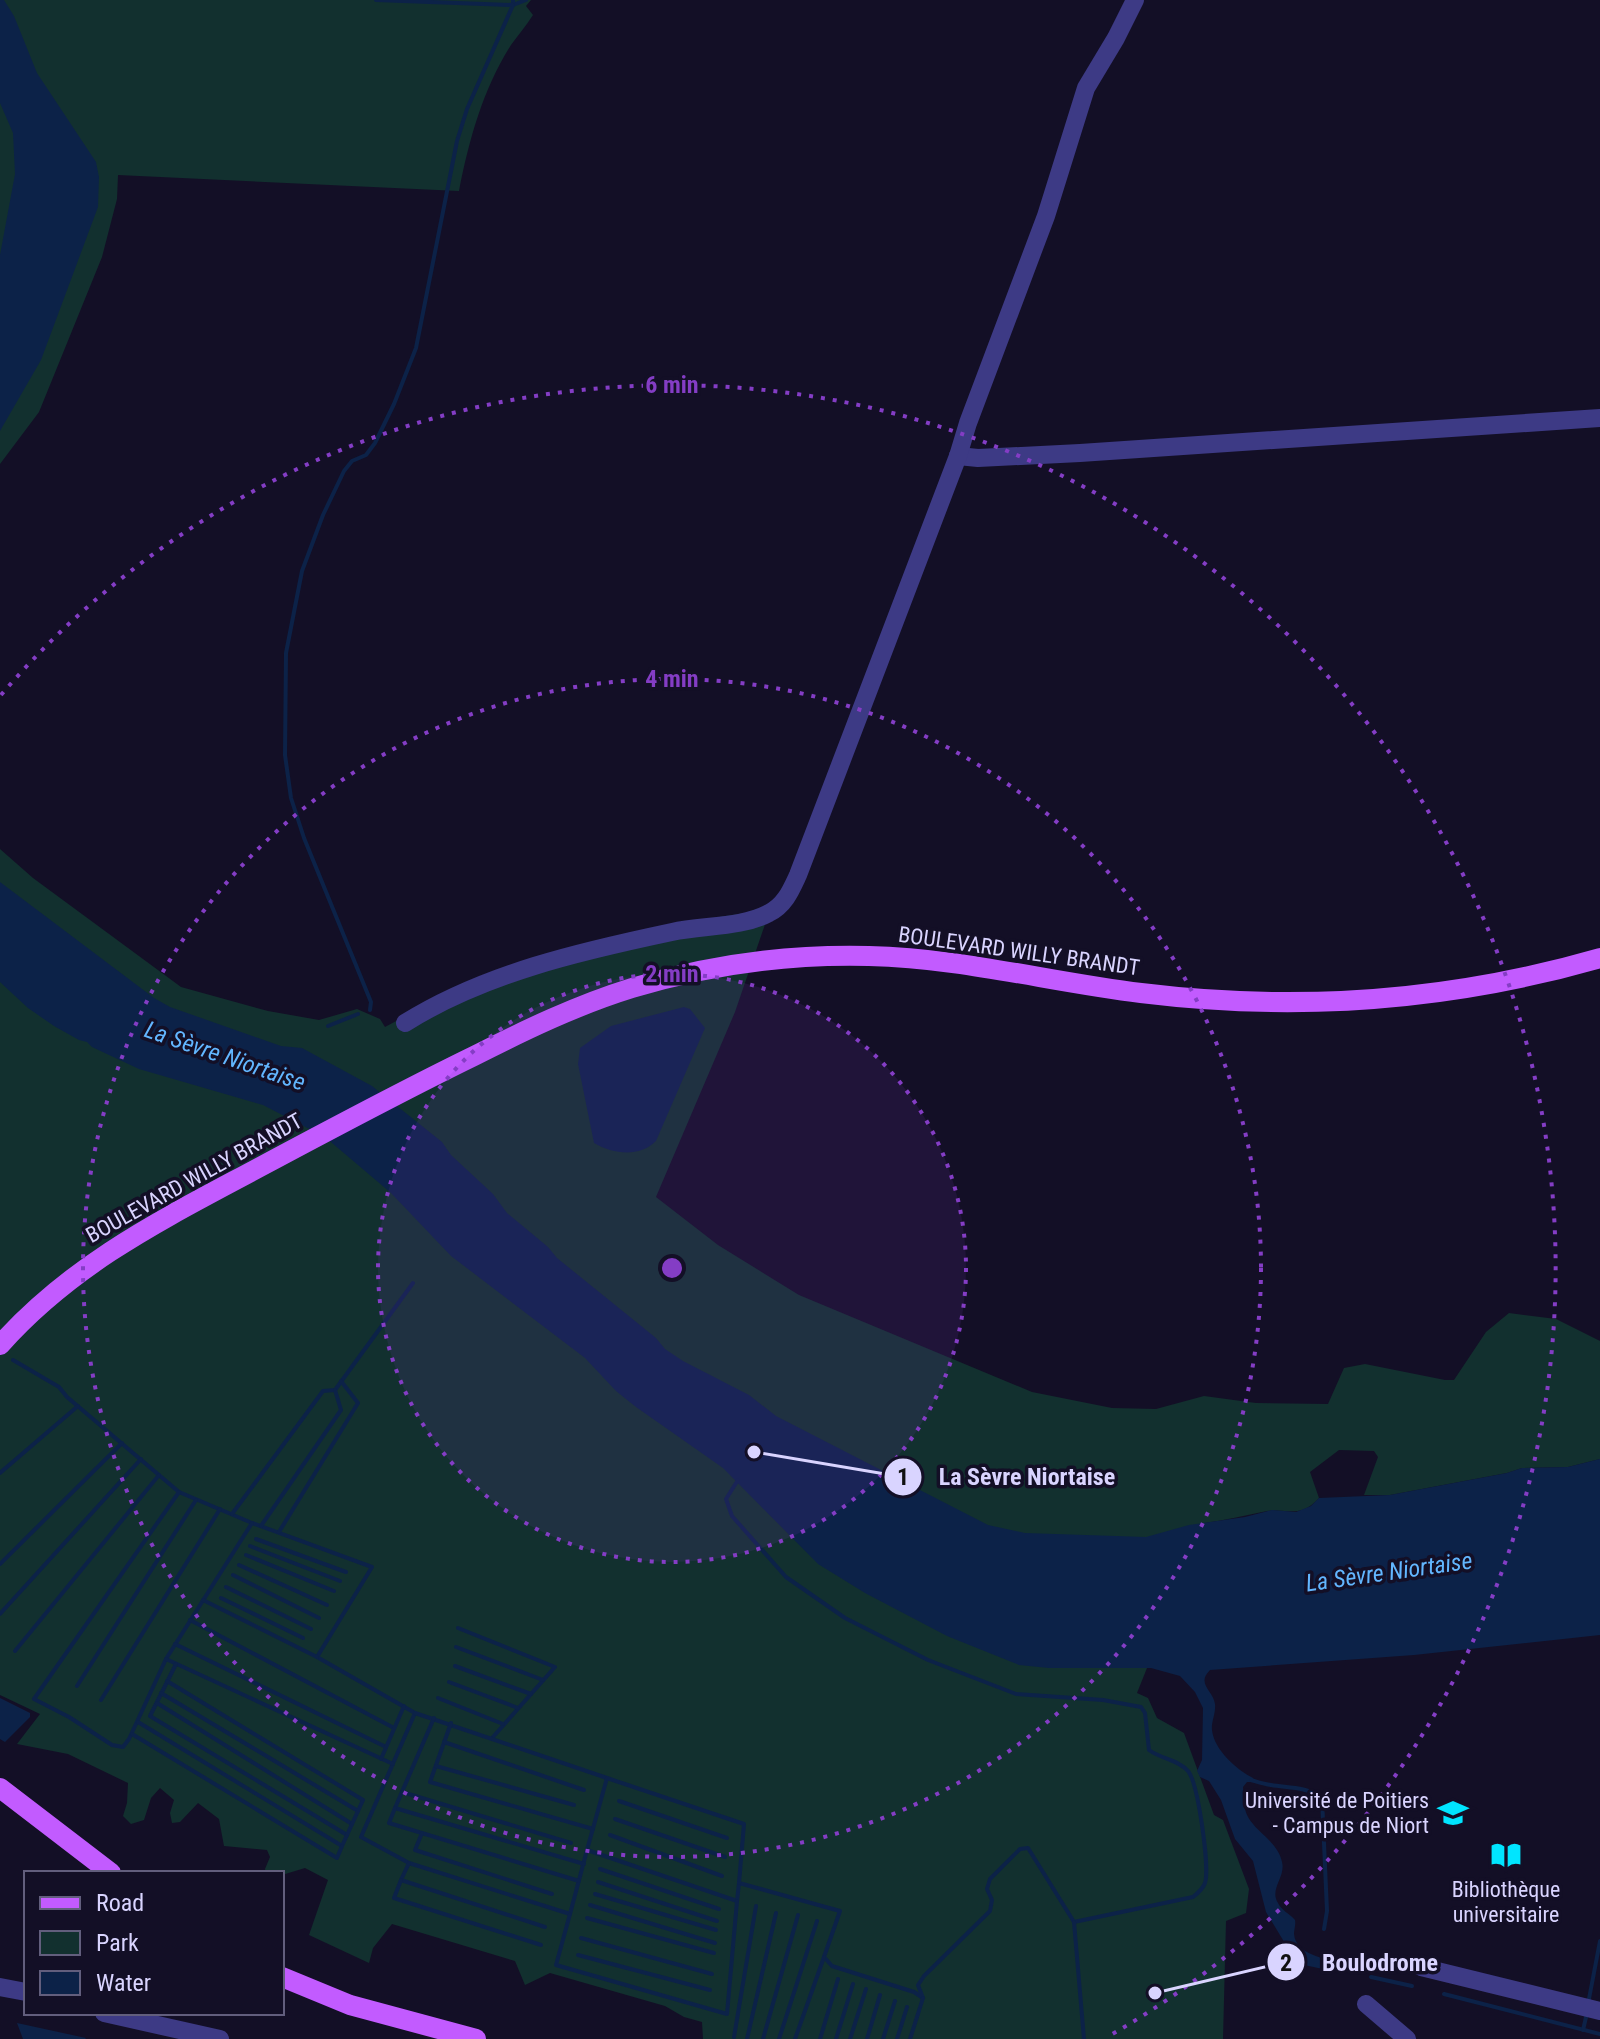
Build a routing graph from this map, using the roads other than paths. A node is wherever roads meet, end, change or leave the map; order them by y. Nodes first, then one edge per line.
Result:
1 (1135, 0) edge
2 (1600, 418) edge
3 (958, 456) junction
4 (1600, 958) edge
5 (405, 1023) dead end
6 (6, 1338) edge
7 (0, 1788) edge
8 (0, 1803) edge
9 (92, 1871) edge
10 (108, 1871) edge
11 (1421, 1967) dead end
12 (284, 1978) edge
13 (0, 1987) edge
14 (24, 1992) edge
15 (1366, 2004) dead end
16 (1600, 2011) edge
17 (113, 2015) edge
18 (220, 2039) edge
19 (476, 2039) edge
20 (1407, 2039) edge

1 - 3 street
2 - 3 street
3 - 5 street
4 - 6 main road, BOULEVARD WILLY BRANDT
7 - 10 main road
8 - 9 main road
11 - 16 street
12 - 19 main road
13 - 14 street
15 - 20 street
17 - 18 street

